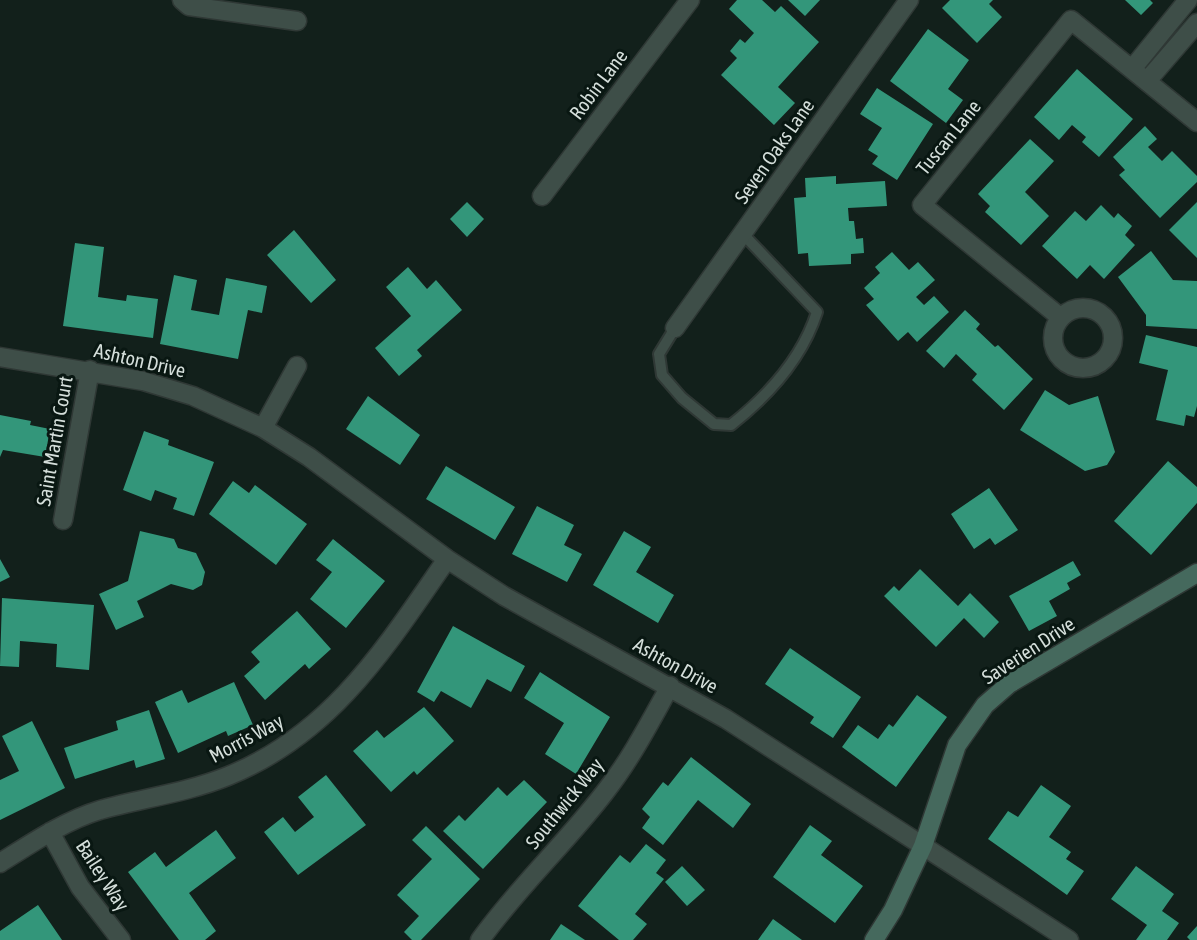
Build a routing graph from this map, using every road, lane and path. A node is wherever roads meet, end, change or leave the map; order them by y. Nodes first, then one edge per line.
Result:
1 (182, 0) edge
2 (690, 0) edge
3 (909, 0) edge
4 (1188, 0) edge
5 (297, 21) dead end
6 (1197, 23) edge
7 (1132, 69) junction
8 (1147, 81) junction
9 (1197, 122) edge
10 (542, 196) dead end
11 (742, 234) junction
12 (1060, 317) dead end
13 (675, 328) joint
14 (0, 357) edge
15 (297, 366) dead end
16 (90, 370) junction
17 (263, 428) junction
18 (63, 520) dead end
19 (447, 559) junction
20 (1197, 573) edge
21 (670, 686) junction
22 (50, 832) junction
23 (923, 846) junction
24 (0, 863) edge
25 (121, 940) edge
26 (480, 940) edge
27 (874, 940) edge
28 (1069, 940) edge

1 - 5 street
2 - 10 street, Robin Lane
3 - 11 street, Seven Oaks Lane
4 - 7 street
6 - 8 street
7 - 8 street, Tuscan Lane
7 - 12 street, Tuscan Lane
8 - 9 street, Tuscan Lane
11 - 13 street, Seven Oaks Lane
11 - 13 lane
14 - 16 street, Ashton Drive
15 - 17 street
16 - 17 street, Ashton Drive
16 - 18 street, Saint Martin Court
17 - 19 street, Ashton Drive
19 - 21 street, Ashton Drive
19 - 22 street, Morris Way
20 - 23 street, Saverien Drive
21 - 23 street, Ashton Drive
21 - 26 street, Southwick Way
22 - 24 street, Morris Way
22 - 25 street, Bailey Way
23 - 27 street, Saverien Drive
23 - 28 street, Ashton Drive

